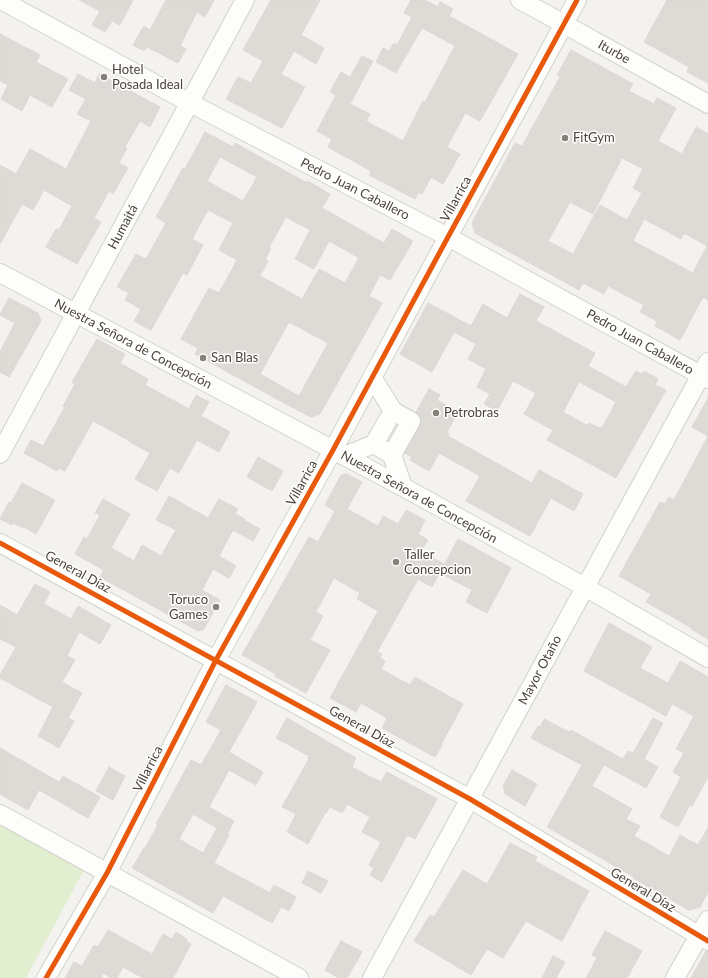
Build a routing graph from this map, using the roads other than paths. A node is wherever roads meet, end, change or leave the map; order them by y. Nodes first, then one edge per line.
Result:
1 (1, 0) edge
2 (245, 0) edge
3 (520, 0) edge
4 (577, 0) edge
5 (565, 24) junction
6 (190, 103) junction
7 (708, 104) edge
8 (448, 237) junction
9 (0, 273) edge
10 (76, 314) junction
11 (706, 372) edge
12 (372, 377) junction
13 (393, 411) junction
14 (374, 444) junction
15 (338, 452) junction
16 (0, 454) edge
17 (392, 455) junction
18 (403, 487) junction
19 (0, 543) edge
20 (585, 587) junction
21 (708, 658) edge
22 (216, 660) junction
23 (470, 799) junction
24 (0, 814) edge
25 (107, 873) junction
26 (708, 920) edge
27 (703, 939) edge
28 (46, 978) edge
29 (299, 978) edge
30 (372, 978) edge
31 (675, 978) edge

1 - 6 street, Pedro Juan Caballero
2 - 6 street, Humaitá
3 - 5 street, Iturbe
4 - 5 street, Villarrica
5 - 7 street, Iturbe
5 - 8 street, Villarrica
6 - 8 street, Pedro Juan Caballero
6 - 10 street, Humaitá
8 - 11 street, Pedro Juan Caballero
8 - 12 street, Villarrica
9 - 10 street, Nuestra Señora de Concepción
10 - 15 street, Nuestra Señora de Concepción
10 - 16 street, Humaitá
11 - 20 street, Mayor Otaño
12 - 13 street
12 - 15 street, Villarrica
13 - 14 street
13 - 17 street
14 - 15 street
14 - 17 street
15 - 18 street, Nuestra Señora de Concepción
15 - 22 street, Villarrica
17 - 18 street
18 - 20 street, Nuestra Señora de Concepción
19 - 22 street, General Díaz
20 - 21 street, Nuestra Señora de Concepción
20 - 23 street, Mayor Otaño
22 - 23 street, General Díaz
22 - 25 street, Villarrica
23 - 27 street, General Díaz
23 - 30 street, Mayor Otaño
24 - 25 street
25 - 28 street, Villarrica
25 - 29 street
26 - 27 street
27 - 31 street

